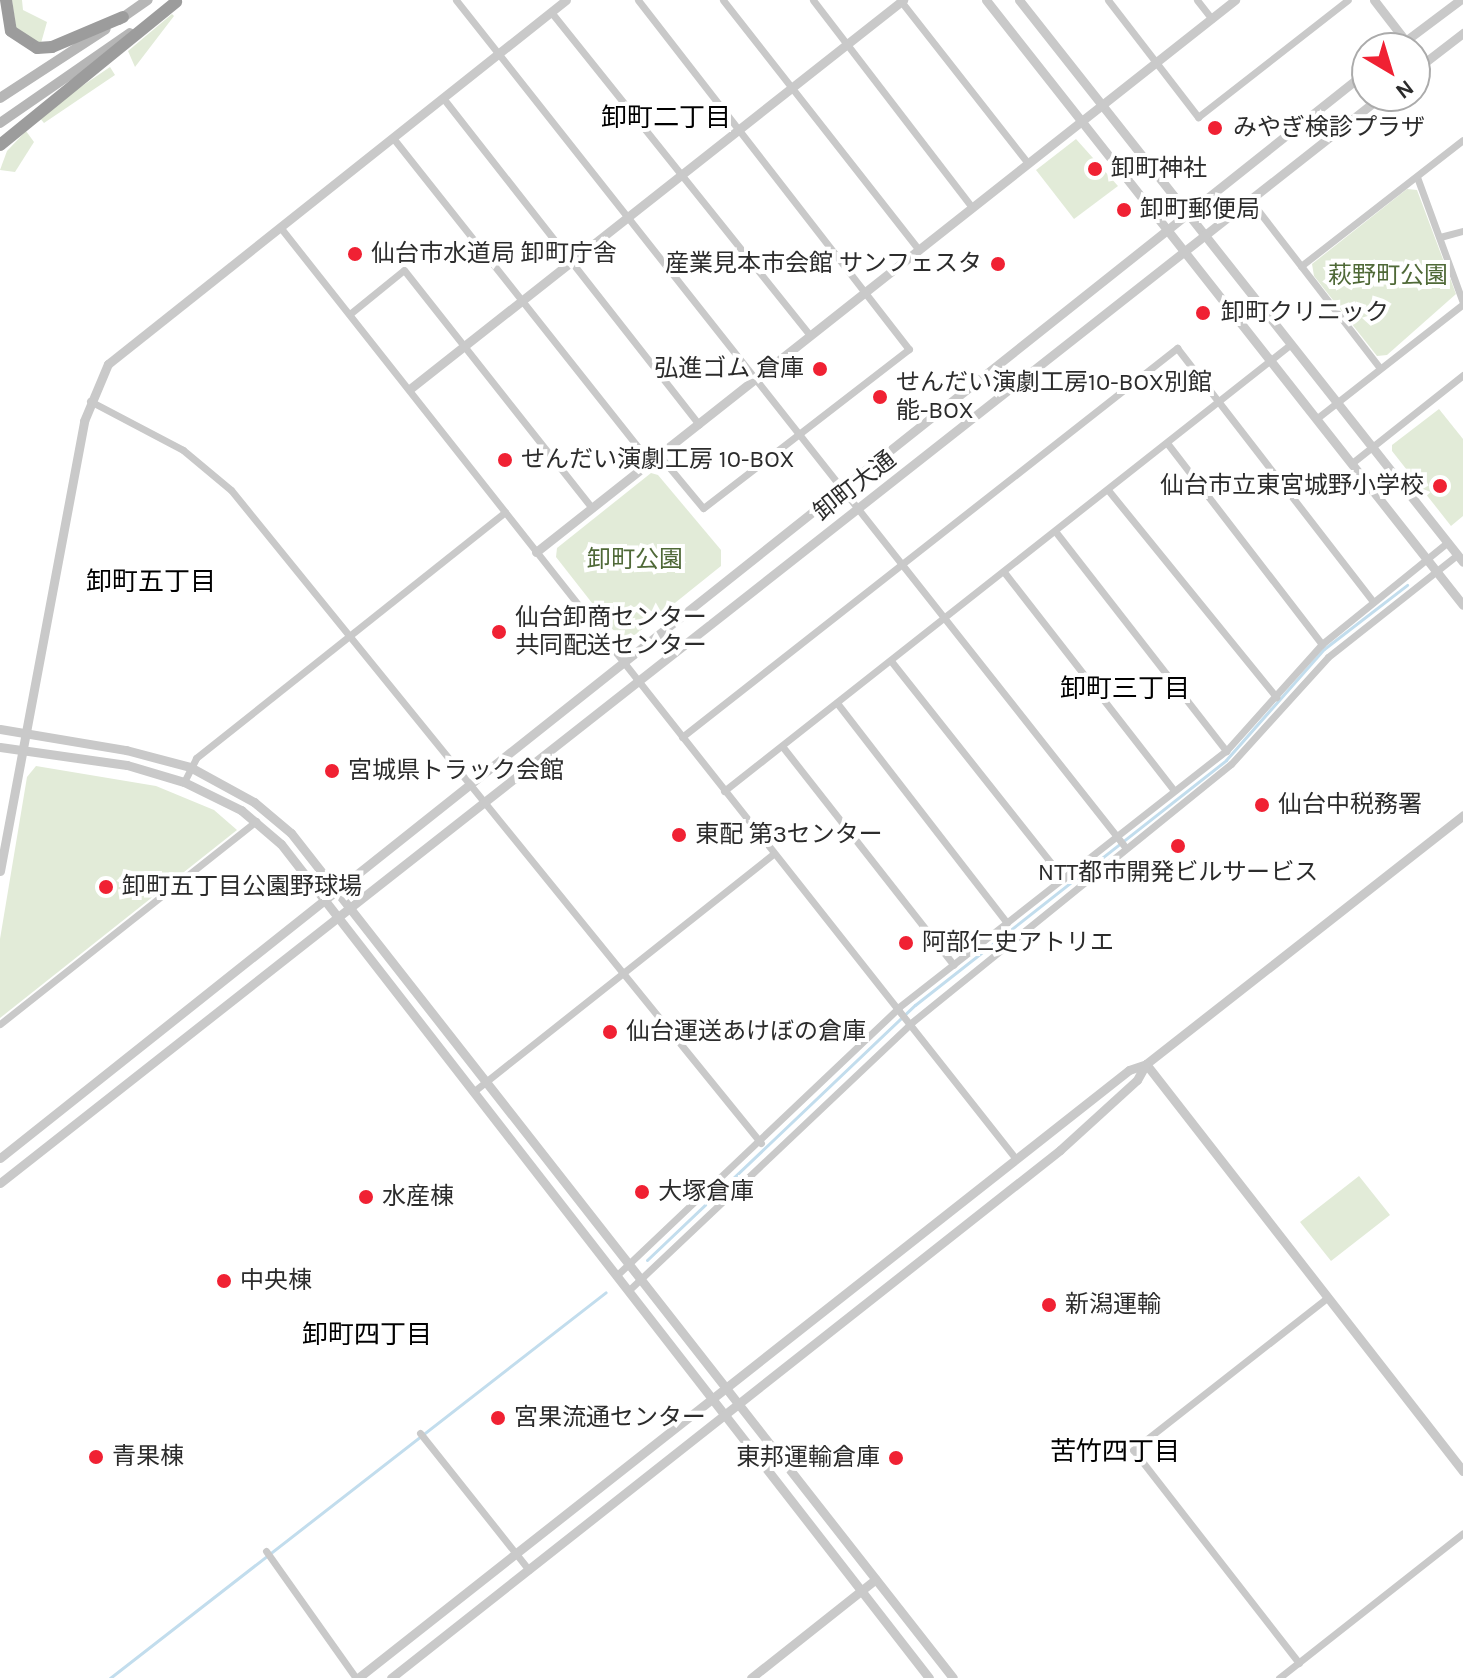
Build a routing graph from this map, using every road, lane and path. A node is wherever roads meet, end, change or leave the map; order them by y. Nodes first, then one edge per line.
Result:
1 (6, 0) edge
2 (148, 0) edge
3 (456, 0) edge
4 (566, 0) edge
5 (638, 0) edge
6 (723, 0) edge
7 (813, 0) edge
8 (901, 0) edge
9 (986, 0) edge
10 (1019, 0) edge
11 (1108, 0) edge
12 (1197, 0) edge
13 (1235, 0) edge
14 (1348, 0) edge
15 (1374, 0) edge
16 (1460, 0) edge
17 (177, 1) edge
18 (551, 12) junction
19 (123, 17) junction
20 (1212, 19) junction
21 (1399, 32) edge
22 (1427, 32) edge
23 (1463, 33) edge
24 (848, 44) junction
25 (497, 54) junction
26 (1431, 57) edge
27 (1155, 62) junction
28 (1351, 84) edge
29 (792, 87) junction
30 (0, 98) edge
31 (443, 98) junction
32 (1103, 105) junction
33 (1362, 112) edge
34 (1082, 121) junction
35 (0, 123) edge
36 (739, 129) junction
37 (393, 138) junction
38 (1463, 140) edge
39 (0, 145) edge
40 (1028, 163) junction
41 (683, 173) junction
42 (1417, 177) junction
43 (1250, 200) junction
44 (972, 207) junction
45 (1189, 213) junction
46 (627, 218) junction
47 (280, 227) junction
48 (1168, 229) junction
49 (1463, 231) edge
50 (1206, 235) junction
51 (1440, 237) junction
52 (919, 250) junction
53 (1185, 251) junction
54 (572, 261) junction
55 (1301, 266) junction
56 (865, 293) junction
57 (521, 301) junction
58 (1463, 303) edge
59 (351, 313) junction
60 (811, 336) junction
61 (1291, 344) junction
62 (464, 347) junction
63 (1269, 360) junction
64 (1379, 367) junction
65 (1463, 375) edge
66 (758, 377) junction
67 (411, 388) junction
68 (90, 401) junction
69 (1218, 402) junction
70 (1337, 403) junction
71 (1316, 419) junction
72 (699, 424) junction
73 (802, 432) junction
74 (1167, 443) junction
75 (1372, 447) junction
76 (659, 455) junction
77 (650, 462) junction
78 (1352, 463) junction
79 (845, 486) junction
80 (1108, 490) junction
81 (861, 507) junction
82 (592, 508) junction
83 (505, 512) junction
84 (1055, 531) junction
85 (1448, 542) junction
86 (536, 552) junction
87 (1460, 558) edge
88 (1427, 559) junction
89 (905, 563) junction
90 (1436, 571) junction
91 (1004, 572) junction
92 (1373, 602) junction
93 (1463, 605) edge
94 (947, 618) junction
95 (349, 633) junction
96 (1322, 644) junction
97 (891, 661) junction
98 (623, 662) junction
99 (638, 681) junction
100 (1276, 697) junction
101 (837, 703) junction
102 (0, 729) edge
103 (23, 734) junction
104 (682, 737) junction
105 (782, 746) junction
106 (0, 747) edge
107 (20, 751) junction
108 (1226, 751) junction
109 (190, 767) junction
110 (184, 782) junction
111 (473, 782) junction
112 (1174, 790) junction
113 (724, 791) junction
114 (487, 800) junction
115 (1463, 815) edge
116 (256, 821) junction
117 (1117, 837) junction
118 (1126, 848) junction
119 (773, 854) junction
120 (0, 871) edge
121 (1064, 879) junction
122 (339, 889) junction
123 (326, 899) junction
124 (352, 907) junction
125 (339, 916) junction
126 (1007, 923) junction
127 (954, 965) junction
128 (625, 972) junction
129 (901, 1009) junction
130 (911, 1022) junction
131 (0, 1024) edge
132 (1146, 1064) junction
133 (486, 1081) junction
134 (473, 1092) junction
135 (761, 1143) junction
136 (0, 1158) edge
137 (1016, 1159) junction
138 (2, 1177) edge
139 (628, 1264) junction
140 (616, 1276) junction
141 (641, 1280) junction
142 (628, 1291) junction
143 (1328, 1297) junction
144 (724, 1388) junction
145 (712, 1398) junction
146 (740, 1405) junction
147 (726, 1416) junction
148 (420, 1433) dead end
149 (1463, 1471) edge
150 (1463, 1533) edge
151 (266, 1551) dead end
152 (516, 1553) junction
153 (529, 1570) junction
154 (876, 1579) junction
155 (861, 1591) junction
156 (1299, 1663) junction
157 (357, 1678) edge
158 (391, 1678) edge
159 (751, 1678) edge
160 (929, 1678) edge
161 (953, 1678) edge
162 (1279, 1678) edge

1 - 19 highway
2 - 19 main road
3 - 25 street
4 - 18 street
5 - 36 street
6 - 29 street
7 - 24 street
8 - 24 street
8 - 40 street
9 - 34 street
10 - 32 street
11 - 27 street
12 - 20 street
13 - 20 street
14 - 27 street
15 - 21 street
16 - 22 street
17 - 35 main road
17 - 39 highway
18 - 25 street
18 - 41 street
19 - 30 main road
20 - 27 street
23 - 26 street
24 - 29 street
24 - 44 street
25 - 31 street
25 - 46 street
27 - 32 street
28 - 45 street
29 - 36 street
29 - 52 street
31 - 37 street
31 - 54 street
32 - 34 street
32 - 45 street
33 - 43 street, 卸町大通
34 - 40 street
34 - 48 street
36 - 41 street
36 - 56 street
37 - 47 street
37 - 57 street
38 - 42 street
40 - 44 street
41 - 46 street
41 - 60 street
42 - 51 street
42 - 55 street
43 - 50 street, 卸町大通
43 - 55 street
44 - 52 street
45 - 48 street
45 - 50 street
46 - 54 street
46 - 66 street
47 - 59 street
47 - 68 street
48 - 53 street
48 - 79 street
49 - 51 street
50 - 53 street, 卸町大通
50 - 61 street
51 - 58 street
52 - 56 street
53 - 63 street
53 - 81 street, 卸町大通
54 - 57 street
54 - 72 street
55 - 64 street
56 - 60 street
56 - 73 street
57 - 62 street
57 - 77 street
58 - 64 street
59 - 62 street
59 - 67 street
60 - 66 street
61 - 63 street
61 - 70 street
62 - 67 street
62 - 82 street
63 - 69 street
63 - 71 street
64 - 70 street
65 - 75 street
66 - 72 street
66 - 73 street
67 - 83 street
68 - 95 street
68 - 103 street
69 - 74 street
69 - 89 street
69 - 92 street
70 - 71 street
70 - 75 street
71 - 78 street
72 - 76 street
73 - 76 street
73 - 79 street
74 - 80 street
74 - 96 street
75 - 78 street
75 - 85 street
76 - 77 street
77 - 82 street
78 - 88 street
79 - 81 street
79 - 98 street
80 - 84 street
80 - 100 street
81 - 89 street
81 - 99 street, 卸町大通
82 - 86 street
83 - 86 street
83 - 95 street
84 - 91 street
84 - 108 street
85 - 87 street
85 - 88 street
86 - 98 street
87 - 90 street
88 - 90 street
88 - 92 street
89 - 94 street
89 - 104 street
90 - 93 street
90 - 118 street
91 - 94 street
91 - 112 street
92 - 96 street
94 - 97 street
94 - 117 street
95 - 109 street
95 - 111 street
96 - 100 street
97 - 101 street
97 - 121 street
98 - 99 street
98 - 111 street
99 - 104 street
99 - 114 street, 卸町大通
100 - 108 street
101 - 105 street
101 - 126 street
102 - 103 street
103 - 107 street
103 - 109 street
104 - 113 street
105 - 113 street
105 - 127 street
106 - 107 street
107 - 110 street
107 - 120 street
108 - 112 street
109 - 110 street
109 - 122 street
110 - 116 street
111 - 114 street
111 - 122 street
112 - 117 street
113 - 119 street
114 - 124 street, 卸町大通
114 - 128 street
115 - 132 street
116 - 123 street
116 - 131 street
117 - 118 street
117 - 121 street
118 - 130 street
119 - 128 street
119 - 129 street
121 - 126 street
122 - 123 street
122 - 124 street
123 - 125 street
123 - 136 street
124 - 125 street, 卸町大通
124 - 133 street
125 - 134 street
125 - 138 street, 卸町大通
126 - 127 street
127 - 129 street
128 - 133 street
128 - 135 street
129 - 130 street
129 - 135 street
130 - 137 street
130 - 141 street
132 - 137 street
132 - 143 street
132 - 146 street
133 - 134 street
133 - 139 street
134 - 140 street
135 - 139 street
137 - 144 street
139 - 140 street
139 - 141 street
140 - 142 street
141 - 142 street
141 - 144 street
142 - 145 street
143 - 149 street
143 - 156 street
144 - 145 street
144 - 146 street
145 - 147 street
145 - 152 street
146 - 147 street
146 - 154 street
147 - 153 street
147 - 155 street
148 - 152 street
150 - 156 street
151 - 157 street
152 - 153 street
152 - 157 street
153 - 158 street
154 - 155 street
154 - 161 street
155 - 159 street
155 - 160 street
156 - 162 street

